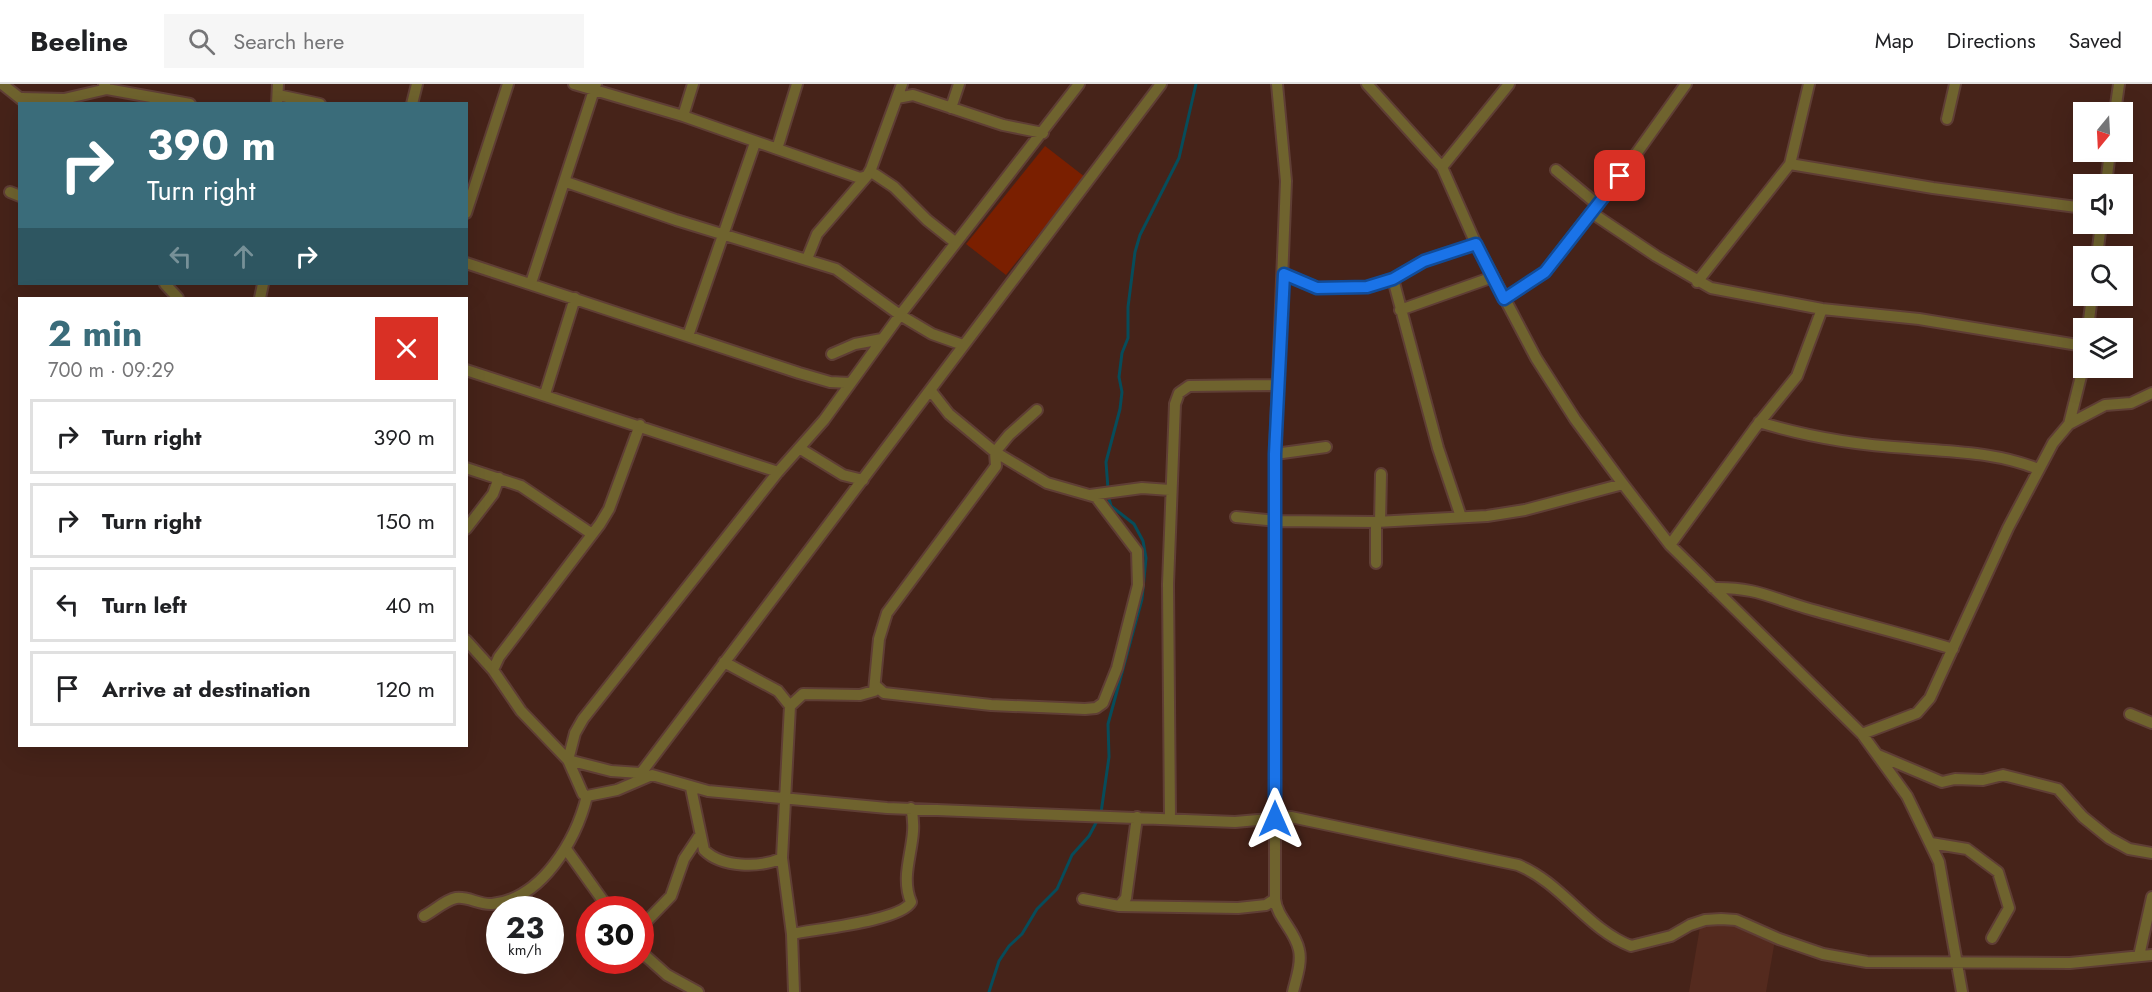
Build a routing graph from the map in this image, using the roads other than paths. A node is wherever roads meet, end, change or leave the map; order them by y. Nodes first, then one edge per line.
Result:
1 (2, 84) edge
2 (417, 84) edge
3 (508, 84) edge
4 (574, 84) edge
5 (693, 84) edge
6 (797, 84) edge
7 (902, 84) edge
8 (959, 84) edge
9 (1079, 84) edge
10 (1161, 84) edge
11 (1277, 84) edge
12 (1367, 84) edge
13 (1509, 84) edge
14 (1686, 84) edge
15 (1809, 84) edge
16 (1955, 84) edge
17 (2118, 84) edge
18 (106, 86) edge
19 (596, 87) edge
20 (278, 94) edge
21 (913, 95) junction
22 (897, 98) junction
23 (24, 101) edge
24 (181, 102) edge
25 (312, 102) edge
26 (412, 102) edge
27 (2116, 102) edge
28 (951, 108) junction
29 (683, 116) junction
30 (1947, 119) dead end
31 (1043, 133) junction
32 (755, 143) junction
33 (777, 149) junction
34 (1790, 164) junction
35 (1442, 167) junction
36 (1556, 170) dead end
37 (868, 173) junction
38 (566, 183) junction
39 (468, 207) edge
40 (2073, 207) edge
41 (1595, 209) junction
42 (725, 235) junction
43 (956, 243) junction
44 (1476, 244) junction
45 (807, 259) junction
46 (468, 263) edge
47 (1284, 274) junction
48 (1493, 277) junction
49 (1393, 279) junction
50 (1697, 282) junction
51 (531, 283) junction
52 (166, 285) edge
53 (177, 297) edge
54 (575, 298) junction
55 (1504, 299) junction
56 (1822, 309) junction
57 (1400, 310) junction
58 (900, 315) junction
59 (688, 336) junction
60 (882, 339) junction
61 (2073, 344) edge
62 (963, 345) junction
63 (832, 354) dead end
64 (468, 371) edge
65 (2080, 378) edge
66 (850, 383) junction
67 (1278, 385) junction
68 (931, 391) junction
69 (2152, 393) edge
70 (545, 394) junction
71 (1038, 410) dead end
72 (1760, 422) junction
73 (2069, 424) junction
74 (640, 425) junction
75 (1326, 447) dead end
76 (799, 448) junction
77 (995, 452) junction
78 (1275, 454) junction
79 (468, 469) edge
80 (2038, 469) junction
81 (778, 471) junction
82 (1381, 474) dead end
83 (499, 478) junction
84 (863, 480) junction
85 (1623, 484) junction
86 (1170, 490) junction
87 (1090, 495) junction
88 (1236, 517) dead end
89 (1461, 517) junction
90 (1276, 521) junction
91 (1378, 522) junction
92 (468, 526) edge
93 (592, 534) junction
94 (1670, 545) junction
95 (1376, 563) dead end
96 (1713, 588) junction
97 (468, 642) edge
98 (1953, 648) junction
99 (724, 662) junction
100 (493, 670) junction
101 (876, 686) junction
102 (790, 706) junction
103 (2130, 714) dead end
104 (2152, 723) edge
105 (1862, 734) junction
106 (1876, 754) junction
107 (652, 758) junction
108 (568, 760) junction
109 (662, 777) junction
110 (637, 778) junction
111 (691, 788) junction
112 (587, 796) junction
113 (785, 797) junction
114 (911, 808) junction
115 (1137, 817) junction
116 (1170, 818) junction
117 (1275, 819) junction
118 (700, 835) junction
119 (1931, 843) junction
120 (566, 849) junction
121 (2152, 853) edge
122 (782, 858) junction
123 (600, 896) edge
124 (2152, 897) edge
125 (1275, 898) junction
126 (1083, 899) dead end
127 (1119, 906) junction
128 (654, 913) edge
129 (424, 916) dead end
130 (792, 934) junction
131 (1992, 938) dead end
132 (2139, 956) junction
133 (2152, 957) edge
134 (654, 963) edge
135 (1955, 964) junction
136 (698, 992) edge
137 (794, 992) edge
138 (1293, 992) edge
139 (1962, 992) edge

1 - 23 street
2 - 26 street
3 - 39 street
4 - 19 street
5 - 29 street
6 - 33 street
7 - 21 street
7 - 22 street
8 - 28 street
9 - 31 street
10 - 62 street
11 - 47 street
12 - 35 street
13 - 35 street
14 - 41 street
15 - 34 street
16 - 30 street
17 - 27 street
18 - 23 street
18 - 24 street
19 - 29 street
19 - 38 street
20 - 25 street
21 - 22 street
21 - 28 street
22 - 37 street
28 - 31 street
29 - 32 street
31 - 43 street
32 - 33 street
32 - 42 street
33 - 37 street
34 - 40 street
34 - 50 street
35 - 44 street
36 - 41 street
37 - 43 street
37 - 45 street
38 - 42 street
38 - 51 street
41 - 50 street
41 - 55 street
42 - 45 street
42 - 59 street
43 - 58 street
44 - 48 street
44 - 49 street
45 - 58 street
46 - 51 street
47 - 49 street
47 - 67 street
48 - 55 street
48 - 57 street
49 - 57 street
50 - 56 street
51 - 54 street
52 - 53 street
54 - 59 street
54 - 70 street
55 - 85 street
56 - 61 street
56 - 72 street
57 - 89 street
58 - 60 street
58 - 62 street
59 - 66 street
60 - 63 street
60 - 66 street
62 - 68 street
64 - 70 street
65 - 73 street
66 - 76 street
67 - 78 street
67 - 86 street
68 - 77 street
68 - 84 street
69 - 73 street
70 - 74 street
71 - 77 street
72 - 80 street
72 - 94 street
73 - 80 street
74 - 81 street
74 - 93 street
75 - 78 street
76 - 81 street
76 - 84 street
77 - 87 street
77 - 101 street
78 - 90 street
79 - 83 street
80 - 98 street
81 - 108 street
82 - 91 street
83 - 92 street
83 - 93 street
84 - 99 street
85 - 89 street
85 - 94 street
86 - 87 street
86 - 116 street
87 - 101 street
88 - 90 street
89 - 91 street
90 - 91 street
90 - 117 street
91 - 95 street
93 - 100 street
94 - 96 street
96 - 98 street
96 - 105 street
97 - 100 street
98 - 105 street
99 - 102 street
99 - 107 street
100 - 108 street
101 - 102 street
102 - 113 street
103 - 104 street
105 - 106 street
106 - 119 street
106 - 121 street
107 - 109 street
107 - 110 street
108 - 110 street
108 - 112 street
109 - 110 street
109 - 111 street
110 - 112 street
111 - 113 street
111 - 118 street
112 - 120 street
113 - 114 street
113 - 122 street
114 - 115 street
114 - 130 street
115 - 116 street
115 - 127 street
116 - 117 street
117 - 125 street
117 - 135 street
118 - 122 street
118 - 128 street
119 - 131 street
119 - 135 street
120 - 123 street
120 - 129 street
122 - 130 street
124 - 132 street
125 - 127 street
125 - 138 street
126 - 127 street
130 - 137 street
132 - 133 street
132 - 135 street
134 - 136 street
135 - 139 street

